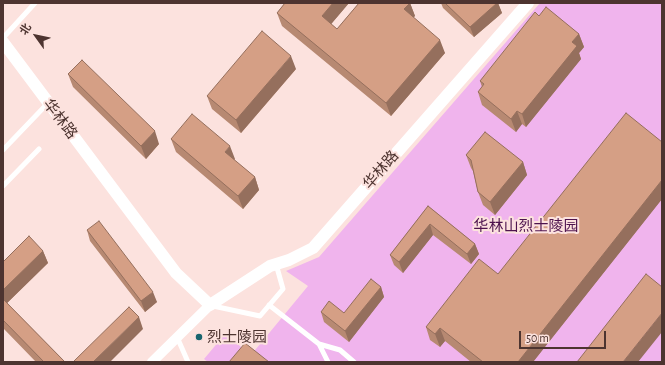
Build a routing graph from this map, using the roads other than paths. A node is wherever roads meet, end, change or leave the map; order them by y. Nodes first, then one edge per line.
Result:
1 (34, 3) edge
2 (528, 3) edge
3 (3, 38) edge
4 (3, 42) edge
5 (48, 103) junction
6 (39, 149) dead end
7 (3, 150) edge
8 (3, 186) edge
9 (276, 264) junction
10 (210, 305) junction
11 (269, 305) junction
12 (177, 338) junction
13 (319, 344) junction
14 (152, 362) edge
15 (188, 362) edge
16 (328, 362) edge
17 (354, 362) edge

1 - 3 lane
2 - 9 street, 华林路
4 - 5 street, 华林路
5 - 7 lane
5 - 10 street, 华林路
6 - 8 lane
9 - 10 street, 华林路
9 - 11 lane
10 - 11 lane
10 - 12 street, 华林路
11 - 13 lane
12 - 14 street, 华林路
12 - 15 lane
13 - 16 lane
13 - 17 lane

